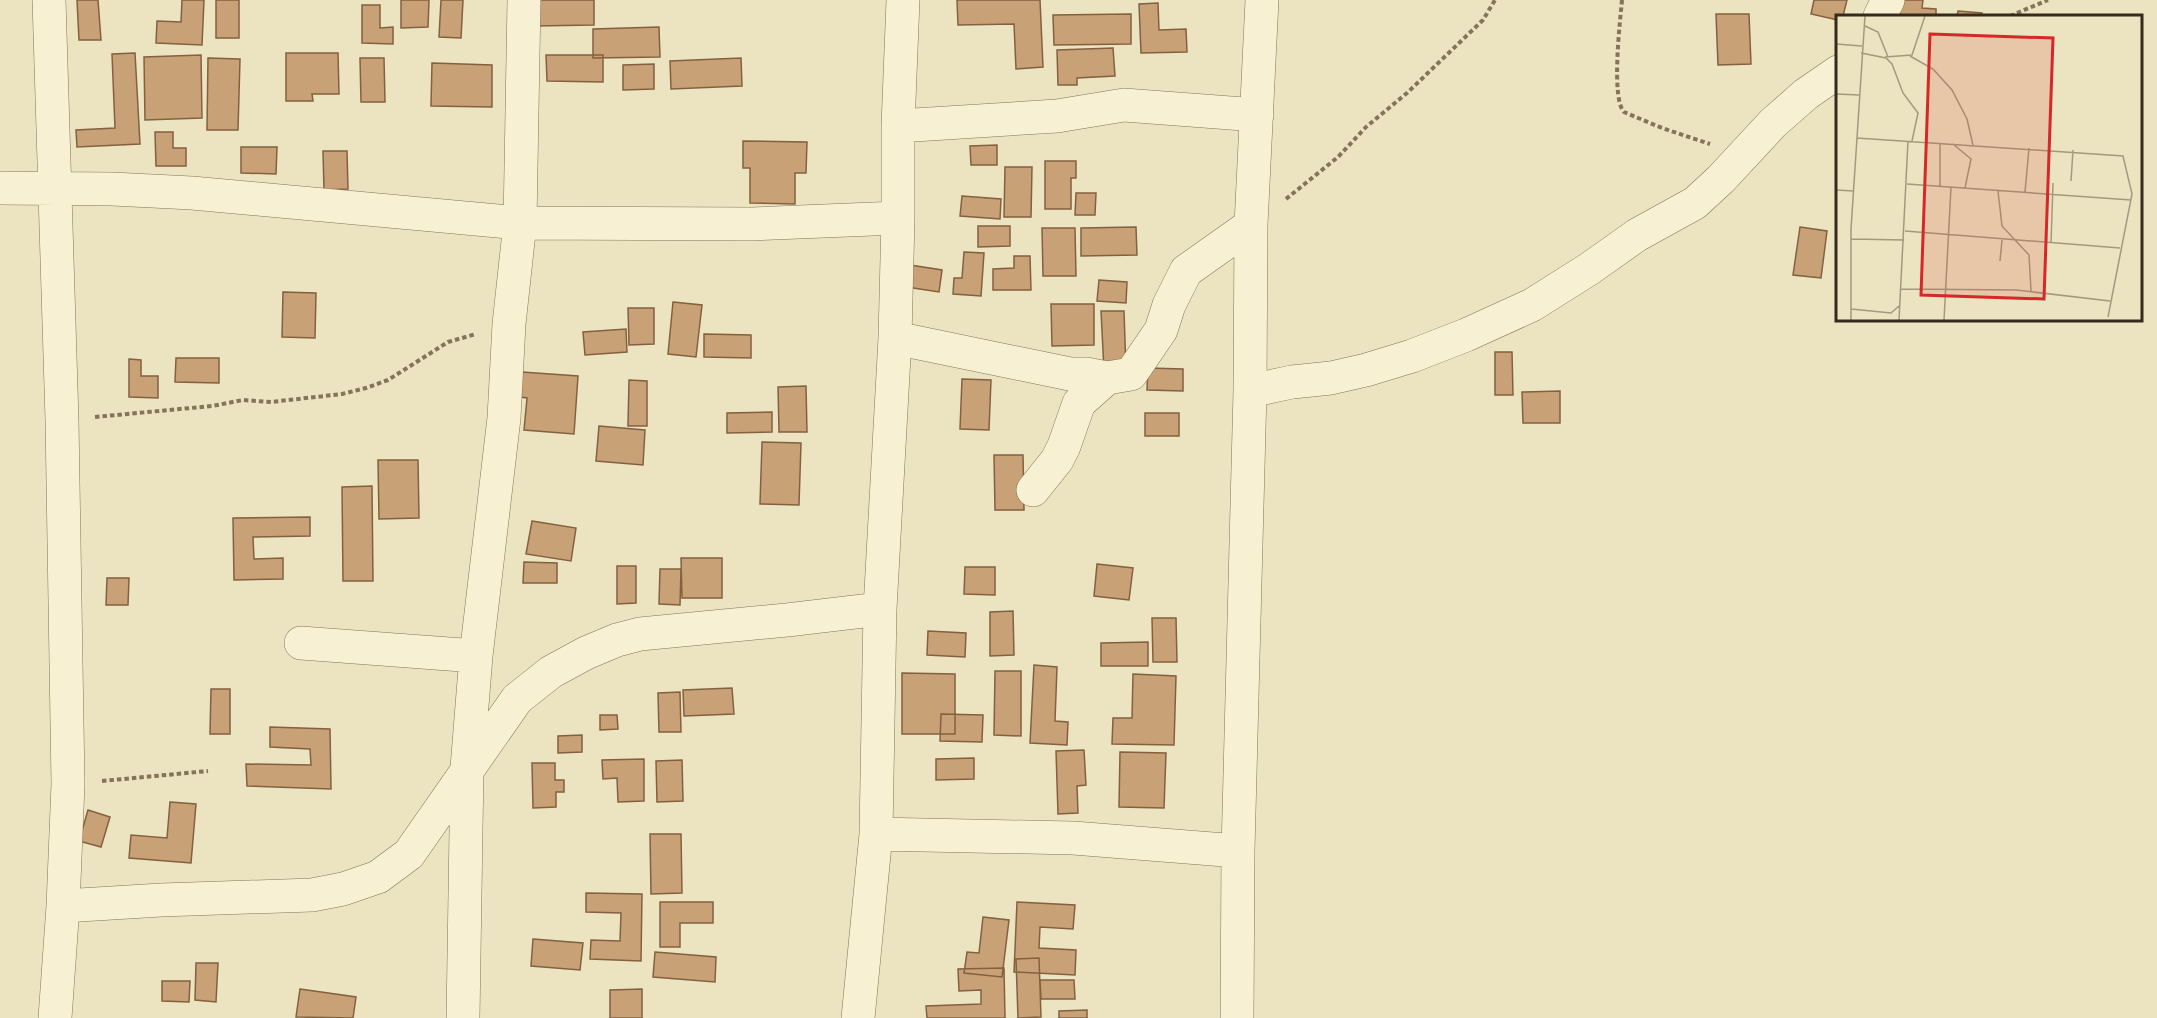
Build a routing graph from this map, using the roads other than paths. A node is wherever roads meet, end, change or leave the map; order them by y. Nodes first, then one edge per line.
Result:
1 (49, 0) edge
2 (524, 0) edge
3 (903, 0) edge
4 (1262, 0) edge
5 (1888, 0) edge
6 (1880, 15) edge
7 (1836, 73) edge
8 (1257, 115) junction
9 (898, 126) junction
10 (56, 188) junction
11 (0, 189) edge
12 (898, 218) junction
13 (520, 223) junction
14 (1251, 225) junction
15 (895, 338) junction
16 (1107, 378) junction
17 (1250, 391) junction
18 (1033, 490) dead end
19 (880, 609) junction
20 (301, 643) dead end
21 (476, 656) junction
22 (467, 768) junction
23 (876, 834) junction
24 (1238, 852) junction
25 (63, 906) junction
26 (55, 1018) edge
27 (463, 1018) edge
28 (858, 1018) edge
29 (1237, 1018) edge

1 - 10 street
2 - 13 street
3 - 9 street
4 - 8 street
5 - 6 street
7 - 17 street
8 - 9 street
8 - 14 street
9 - 12 street
10 - 11 street
10 - 13 street
10 - 25 street
12 - 13 street
12 - 15 street
13 - 21 street
14 - 16 street
14 - 17 street
15 - 16 street
15 - 19 street
16 - 18 street
17 - 24 street
19 - 22 street
19 - 23 street
20 - 21 street
21 - 22 street
22 - 25 street
22 - 27 street
23 - 24 street
23 - 28 street
24 - 29 street
25 - 26 street

